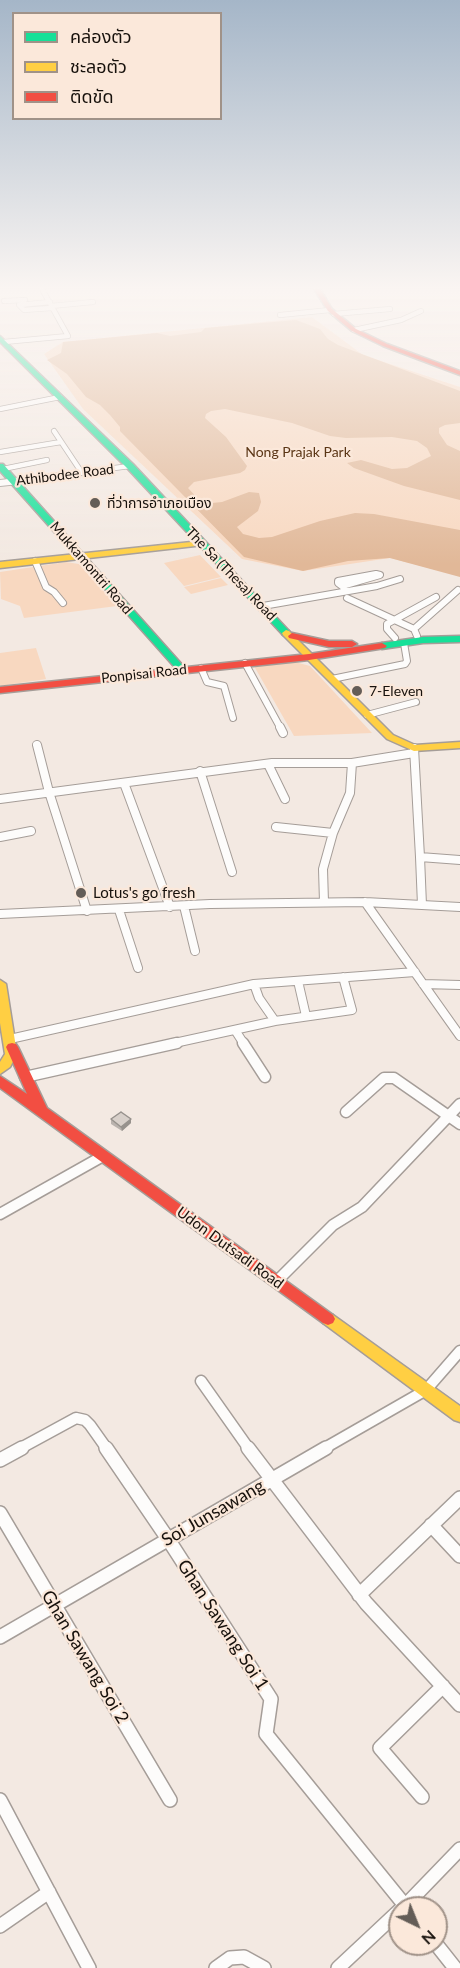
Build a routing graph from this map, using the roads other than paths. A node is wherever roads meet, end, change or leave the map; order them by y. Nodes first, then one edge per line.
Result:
1 (44, 381) edge
2 (60, 397) junction
3 (0, 409) edge
4 (54, 431) dead end
5 (61, 442) junction
6 (0, 452) edge
7 (47, 460) dead end
8 (130, 466) junction
9 (1, 468) edge
10 (82, 472) junction
11 (14, 482) junction
12 (0, 483) edge
13 (201, 543) junction
14 (80, 556) junction
15 (35, 561) junction
16 (0, 565) edge
17 (400, 579) dead end
18 (458, 590) dead end
19 (345, 592) junction
20 (436, 597) dead end
21 (63, 603) dead end
22 (262, 606) junction
23 (393, 621) junction
24 (416, 632) junction
25 (460, 634) edge
26 (291, 636) junction
27 (460, 639) edge
28 (400, 640) junction
29 (353, 647) junction
30 (308, 655) junction
31 (245, 663) junction
32 (201, 668) junction
33 (182, 670) junction
34 (328, 675) junction
35 (0, 690) edge
36 (416, 702) dead end
37 (367, 715) junction
38 (233, 718) dead end
39 (283, 733) dead end
40 (460, 745) edge
41 (37, 746) dead end
42 (414, 750) junction
43 (352, 763) junction
44 (268, 764) junction
45 (200, 771) junction
46 (124, 783) junction
47 (49, 792) junction
48 (0, 799) edge
49 (285, 799) dead end
50 (276, 827) dead end
51 (31, 831) dead end
52 (333, 833) junction
53 (0, 837) edge
54 (420, 857) junction
55 (460, 860) edge
56 (232, 872) dead end
57 (365, 902) junction
58 (324, 903) junction
59 (422, 905) junction
60 (184, 906) junction
61 (170, 907) junction
62 (460, 907) edge
63 (119, 910) junction
64 (87, 911) junction
65 (0, 914) edge
66 (195, 951) dead end
67 (138, 968) dead end
68 (415, 972) junction
69 (343, 977) junction
70 (298, 981) junction
71 (0, 984) edge
72 (254, 984) junction
73 (423, 984) junction
74 (460, 985) edge
75 (306, 1016) junction
76 (275, 1021) junction
77 (235, 1030) junction
78 (460, 1036) edge
79 (10, 1041) junction
80 (0, 1056) edge
81 (0, 1069) edge
82 (25, 1077) junction
83 (264, 1077) dead end
84 (0, 1081) edge
85 (460, 1104) edge
86 (42, 1112) junction
87 (346, 1112) dead end
88 (448, 1116) junction
89 (460, 1124) edge
90 (103, 1156) junction
91 (0, 1215) edge
92 (277, 1281) junction
93 (460, 1352) edge
94 (201, 1381) dead end
95 (426, 1390) junction
96 (460, 1415) edge
97 (0, 1460) edge
98 (271, 1480) junction
99 (460, 1498) edge
100 (0, 1513) edge
101 (431, 1525) junction
102 (168, 1539) junction
103 (460, 1556) edge
104 (359, 1595) junction
105 (54, 1605) junction
106 (0, 1637) edge
107 (443, 1686) junction
108 (460, 1705) edge
109 (422, 1797) dead end
110 (0, 1800) edge
111 (170, 1800) dead end
112 (460, 1849) edge
113 (49, 1892) junction
114 (394, 1896) edge
115 (415, 1896) edge
116 (388, 1923) edge
117 (0, 1926) edge
118 (446, 1956) edge
119 (89, 1968) edge
120 (216, 1968) edge
121 (264, 1968) edge
122 (338, 1968) edge
123 (455, 1968) edge

1 - 2 street, The Sa (Thesa) Road
2 - 3 street
2 - 8 street, The Sa (Thesa) Road
4 - 5 street
5 - 6 street
5 - 10 street
7 - 9 street
8 - 10 street, Athibodee Road
8 - 13 street, The Sa (Thesa) Road
9 - 11 street, Mukkamontri Road
10 - 11 street, Athibodee Road
11 - 12 street, Athibodee Road
11 - 14 street, Mukkamontri Road
13 - 14 street
13 - 22 street, The Sa (Thesa) Road
14 - 15 street
14 - 33 street, Mukkamontri Road
15 - 16 street
15 - 21 street
17 - 19 street
18 - 24 street
19 - 19 street
19 - 22 street
19 - 23 street
20 - 23 street
22 - 26 street, The Sa (Thesa) Road
23 - 24 street
23 - 28 street
24 - 25 street, Ponpisai Road
24 - 28 street, Ponpisai Road
26 - 29 street
26 - 30 street, The Sa (Thesa) Road
27 - 28 street, Ponpisai Road
28 - 29 street, Ponpisai Road
28 - 34 street
29 - 30 street, Ponpisai Road
29 - 34 street
30 - 31 street, Ponpisai Road
30 - 34 street, The Sa (Thesa) Road
31 - 32 street, Ponpisai Road
31 - 39 street
32 - 33 street, Ponpisai Road
32 - 38 street
33 - 35 street, Ponpisai Road
34 - 37 street, The Sa (Thesa) Road
36 - 37 street
37 - 42 street, The Sa (Thesa) Road
40 - 42 street
41 - 47 street
42 - 43 street
42 - 54 street
43 - 44 street
43 - 52 street
44 - 45 street
44 - 49 street
45 - 46 street
45 - 56 street
46 - 47 street
46 - 61 street
47 - 48 street
47 - 64 street
50 - 52 street
51 - 53 street
52 - 58 street
54 - 55 street
54 - 59 street
57 - 58 street
57 - 59 street
57 - 68 street
58 - 60 street
59 - 62 street
60 - 61 street
60 - 66 street
61 - 63 street
63 - 64 street
63 - 67 street
64 - 65 street
68 - 69 street
68 - 73 street
69 - 70 street
69 - 75 street
70 - 72 street
70 - 75 street
71 - 79 street
72 - 76 street
72 - 79 street
73 - 74 street
73 - 78 street
75 - 76 street
76 - 77 street
77 - 82 street
77 - 83 street
79 - 80 street
79 - 81 street
79 - 82 street
82 - 86 street
84 - 86 street, Udon Dutsadi Road
85 - 88 street
86 - 90 street, Udon Dutsadi Road
87 - 88 street
88 - 89 street
88 - 92 street
90 - 91 street
90 - 92 street, Udon Dutsadi Road
92 - 95 street, Udon Dutsadi Road
93 - 95 street, Soi Junsawang
94 - 98 street
95 - 96 street, Udon Dutsadi Road
95 - 98 street, Soi Junsawang
97 - 102 street, Ghan Sawang Soi 1
98 - 102 street, Soi Junsawang
98 - 104 street
99 - 101 street
100 - 105 street, Ghan Sawang Soi 2
101 - 103 street
101 - 104 street
102 - 105 street, Soi Junsawang
102 - 114 street, Ghan Sawang Soi 1
104 - 107 street
105 - 106 street, Soi Junsawang
105 - 111 street, Ghan Sawang Soi 2
107 - 108 street
107 - 109 street
110 - 113 street
112 - 115 street
113 - 117 street
113 - 119 street
116 - 122 street
118 - 123 street
120 - 121 street

